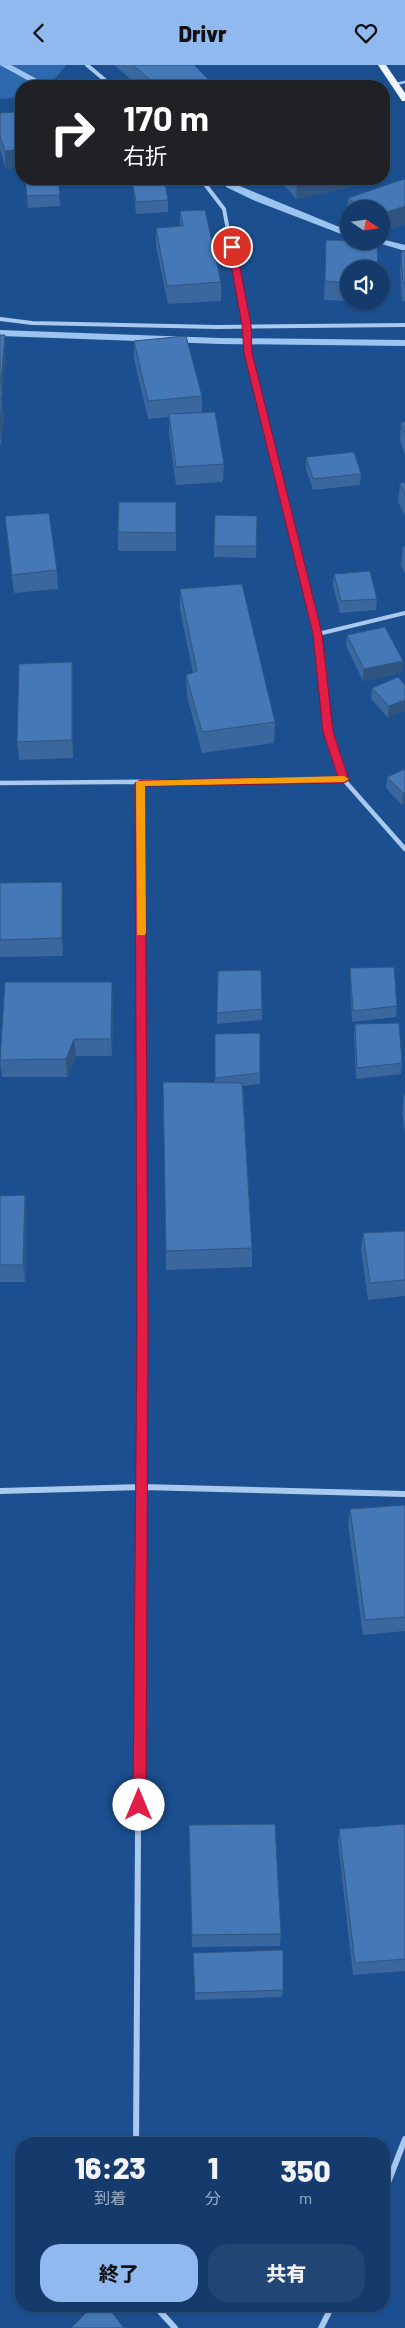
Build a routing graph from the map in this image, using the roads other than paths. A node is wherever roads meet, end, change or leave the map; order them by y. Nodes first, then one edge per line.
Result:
1 (87, 65) edge
2 (382, 65) edge
3 (105, 80) edge
4 (405, 81) edge
5 (395, 84) junction
6 (405, 99) edge
7 (205, 185) edge
8 (0, 319) edge
9 (246, 325) junction
10 (405, 325) edge
11 (405, 613) edge
12 (318, 634) junction
13 (344, 780) junction
14 (0, 783) edge
15 (140, 783) junction
16 (405, 849) edge
17 (142, 1487) junction
18 (0, 1491) edge
19 (405, 1493) edge
20 (136, 2137) edge
21 (405, 2139) edge
22 (390, 2178) edge
23 (160, 2312) edge
24 (329, 2312) edge
25 (175, 2328) edge
26 (322, 2328) edge

1 - 3 street
2 - 5 main road
4 - 5 lane
5 - 6 main road
7 - 9 street
8 - 9 street
9 - 10 street
9 - 12 street
11 - 12 street
12 - 13 street
13 - 15 street
13 - 16 street
14 - 15 street
15 - 17 street
17 - 18 street
17 - 19 street
17 - 20 street
21 - 22 street
23 - 25 street
24 - 26 street

